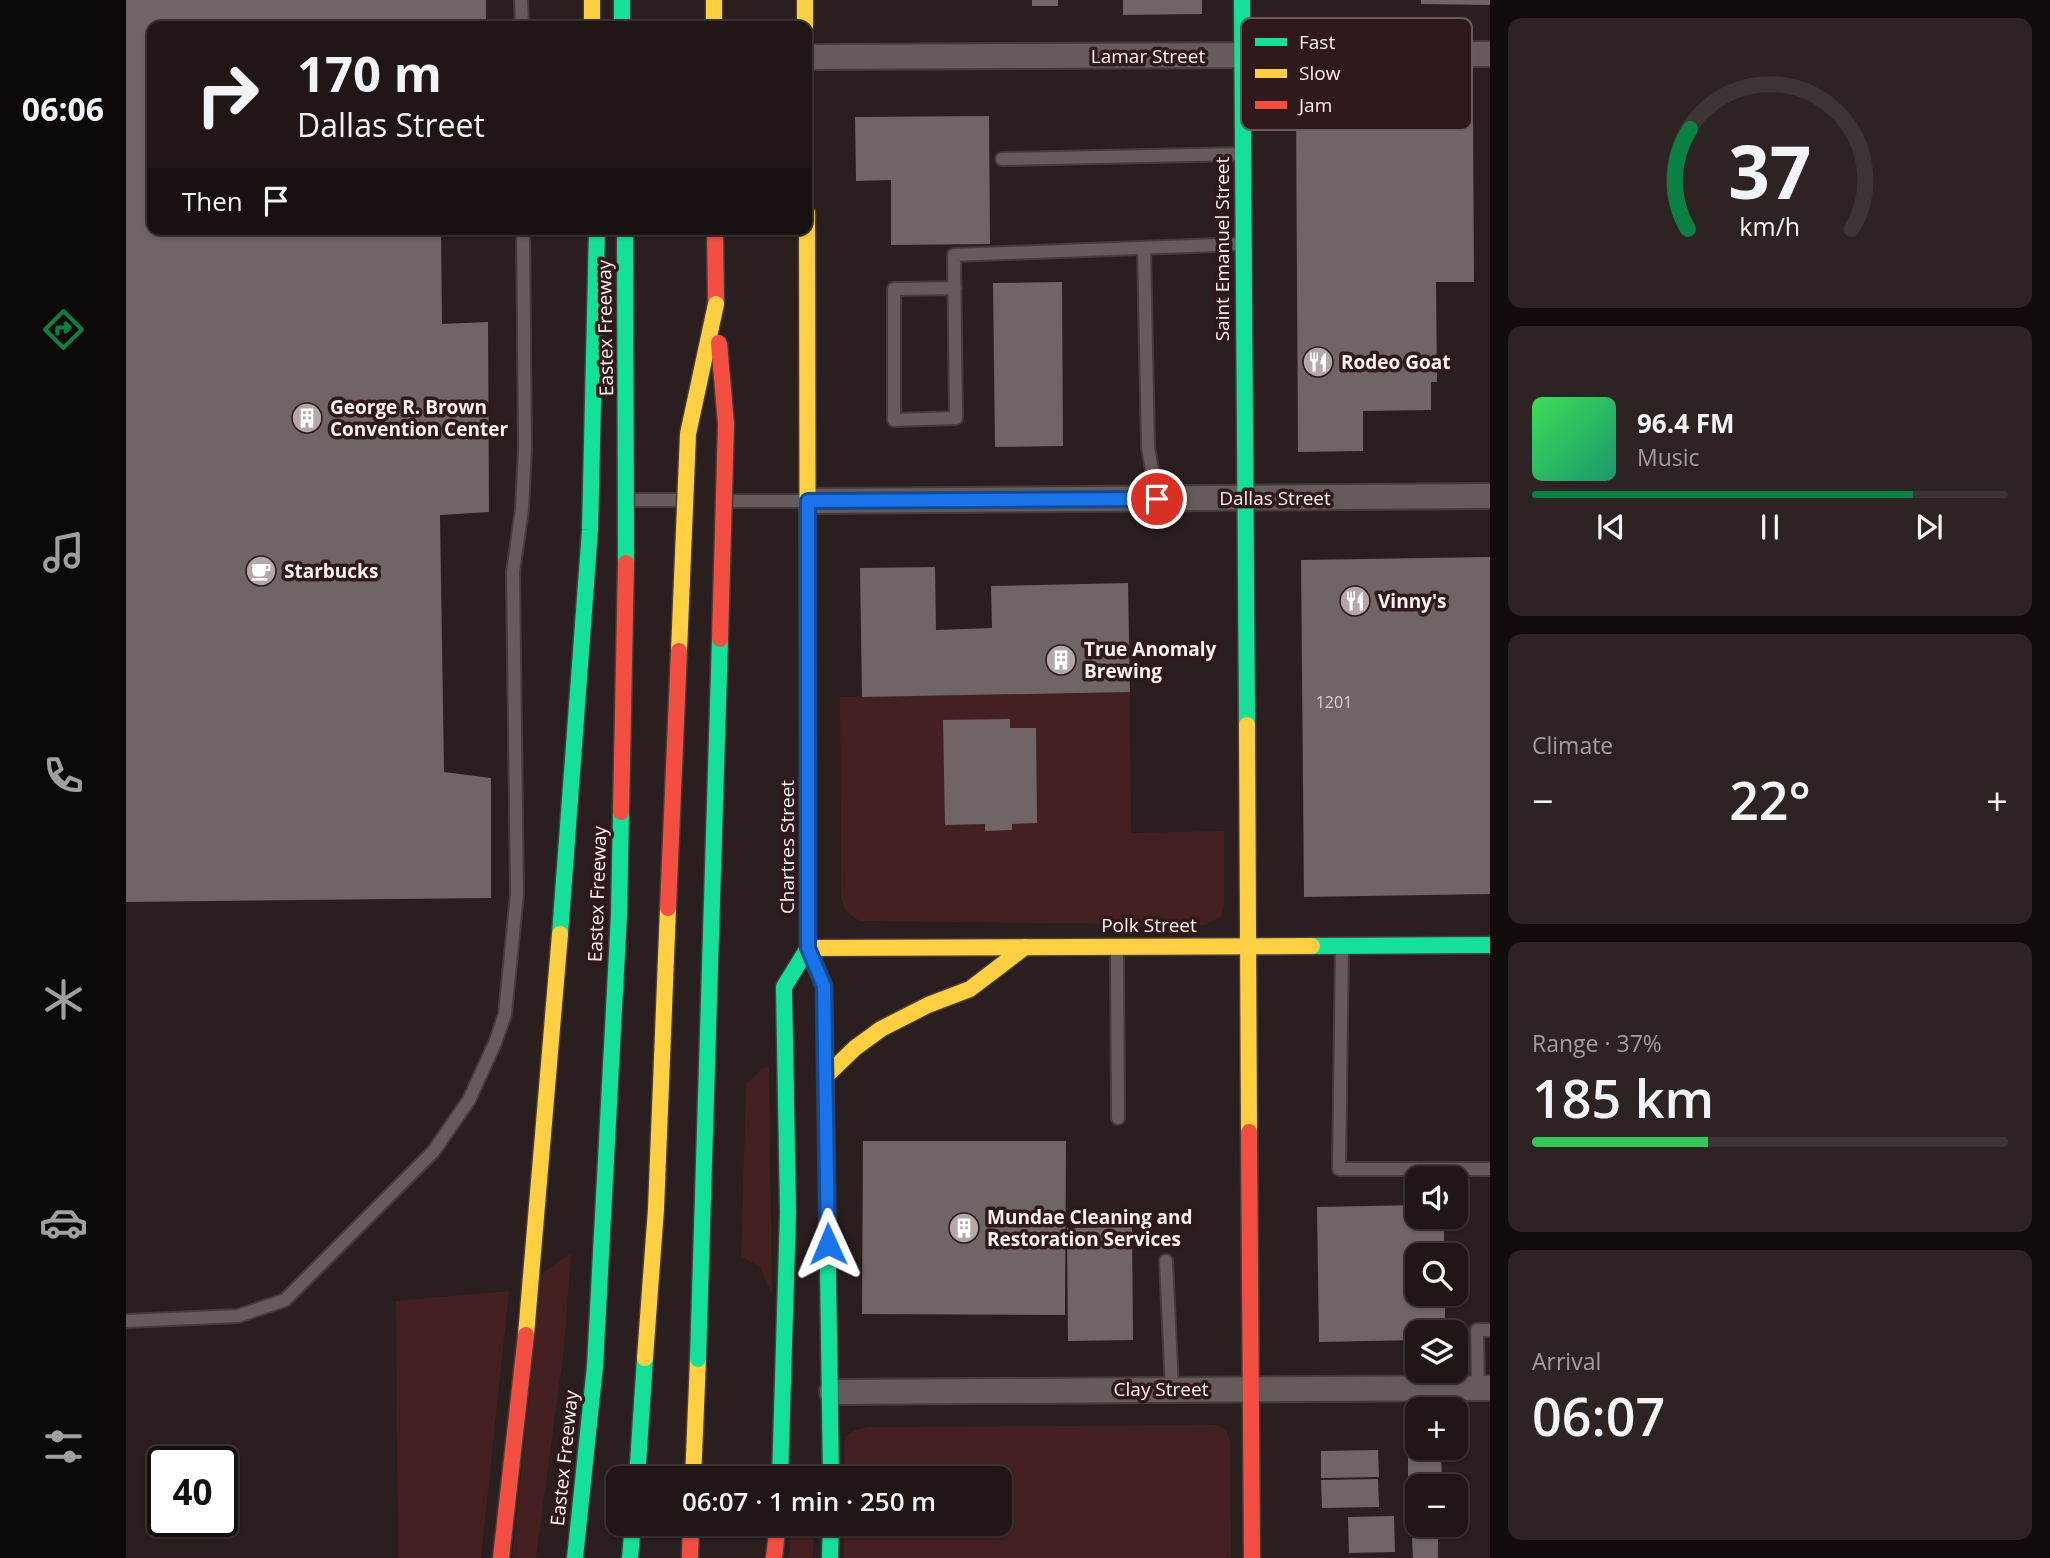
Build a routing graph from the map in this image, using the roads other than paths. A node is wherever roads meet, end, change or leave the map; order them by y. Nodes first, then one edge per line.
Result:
1 (521, 0) edge
2 (592, 0) edge
3 (600, 0) edge
4 (622, 0) edge
5 (714, 0) edge
6 (805, 0) edge
7 (1242, 0) edge
8 (1242, 18) edge
9 (522, 21) edge
10 (592, 21) edge
11 (601, 21) edge
12 (622, 21) edge
13 (714, 21) edge
14 (805, 21) edge
15 (1472, 54) edge
16 (1490, 54) edge
17 (1241, 55) edge
18 (812, 57) edge
19 (1243, 130) edge
20 (1243, 154) junction
21 (1002, 159) dead end
22 (523, 235) edge
23 (597, 235) edge
24 (602, 235) edge
25 (625, 235) edge
26 (715, 235) edge
27 (807, 235) edge
28 (1244, 244) junction
29 (1144, 248) junction
30 (955, 288) junction
31 (716, 304) junction
32 (1490, 496) edge
33 (1245, 498) junction
34 (1157, 499) junction
35 (699, 500) dead end
36 (713, 501) dead end
37 (808, 501) junction
38 (1490, 945) edge
39 (1117, 946) junction
40 (1248, 946) junction
41 (1342, 946) junction
42 (1025, 947) junction
43 (808, 948) junction
44 (825, 1077) junction
45 (1118, 1118) dead end
46 (1490, 1169) edge
47 (1166, 1261) dead end
48 (126, 1321) edge
49 (1490, 1330) edge
50 (1251, 1388) junction
51 (1484, 1388) edge
52 (1172, 1389) junction
53 (832, 1392) junction
54 (638, 1466) edge
55 (694, 1466) edge
56 (780, 1466) edge
57 (831, 1466) edge
58 (632, 1536) edge
59 (691, 1536) edge
60 (777, 1536) edge
61 (831, 1536) edge
62 (501, 1558) edge
63 (575, 1558) edge
64 (630, 1558) edge
65 (690, 1558) edge
66 (774, 1558) edge
67 (830, 1558) edge
68 (1252, 1558) edge

1 - 9 lane
2 - 10 main road
3 - 11 lane
4 - 12 main road
5 - 13 main road
6 - 14 main road
7 - 8 main road, Saint Emanuel Street
15 - 16 street, Lamar Street
17 - 18 street, Lamar Street
19 - 20 main road, Saint Emanuel Street
20 - 21 lane
20 - 28 main road, Saint Emanuel Street
22 - 48 lane
23 - 62 main road
24 - 35 lane
25 - 63 main road, Eastex Freeway, bridge
26 - 31 main road
27 - 37 main road, Chartres Street
28 - 29 lane
28 - 33 main road, Saint Emanuel Street
29 - 30 lane
29 - 34 lane
30 - 30 lane
31 - 54 main road, bridge
31 - 55 main road, bridge
32 - 33 street, Dallas Street
33 - 34 street, Dallas Street
33 - 40 main road, Saint Emanuel Street
34 - 37 street, Dallas Street
36 - 37 lane
37 - 43 main road, Chartres Street
38 - 41 main road, Polk Street
39 - 40 main road, Polk Street
39 - 42 main road, Polk Street
39 - 45 lane
40 - 41 main road, Polk Street
40 - 50 main road, Saint Emanuel Street
41 - 46 lane
42 - 43 main road, Polk Street
42 - 44 main road
43 - 44 main road, Chartres Street
43 - 56 main road
44 - 53 main road, Chartres Street
47 - 52 lane
49 - 51 lane
50 - 51 street, Clay Street
50 - 52 street, Clay Street
50 - 68 main road
52 - 53 street, Clay Street
53 - 57 main road, Chartres Street
58 - 64 main road
59 - 65 main road
60 - 66 main road
61 - 67 main road

